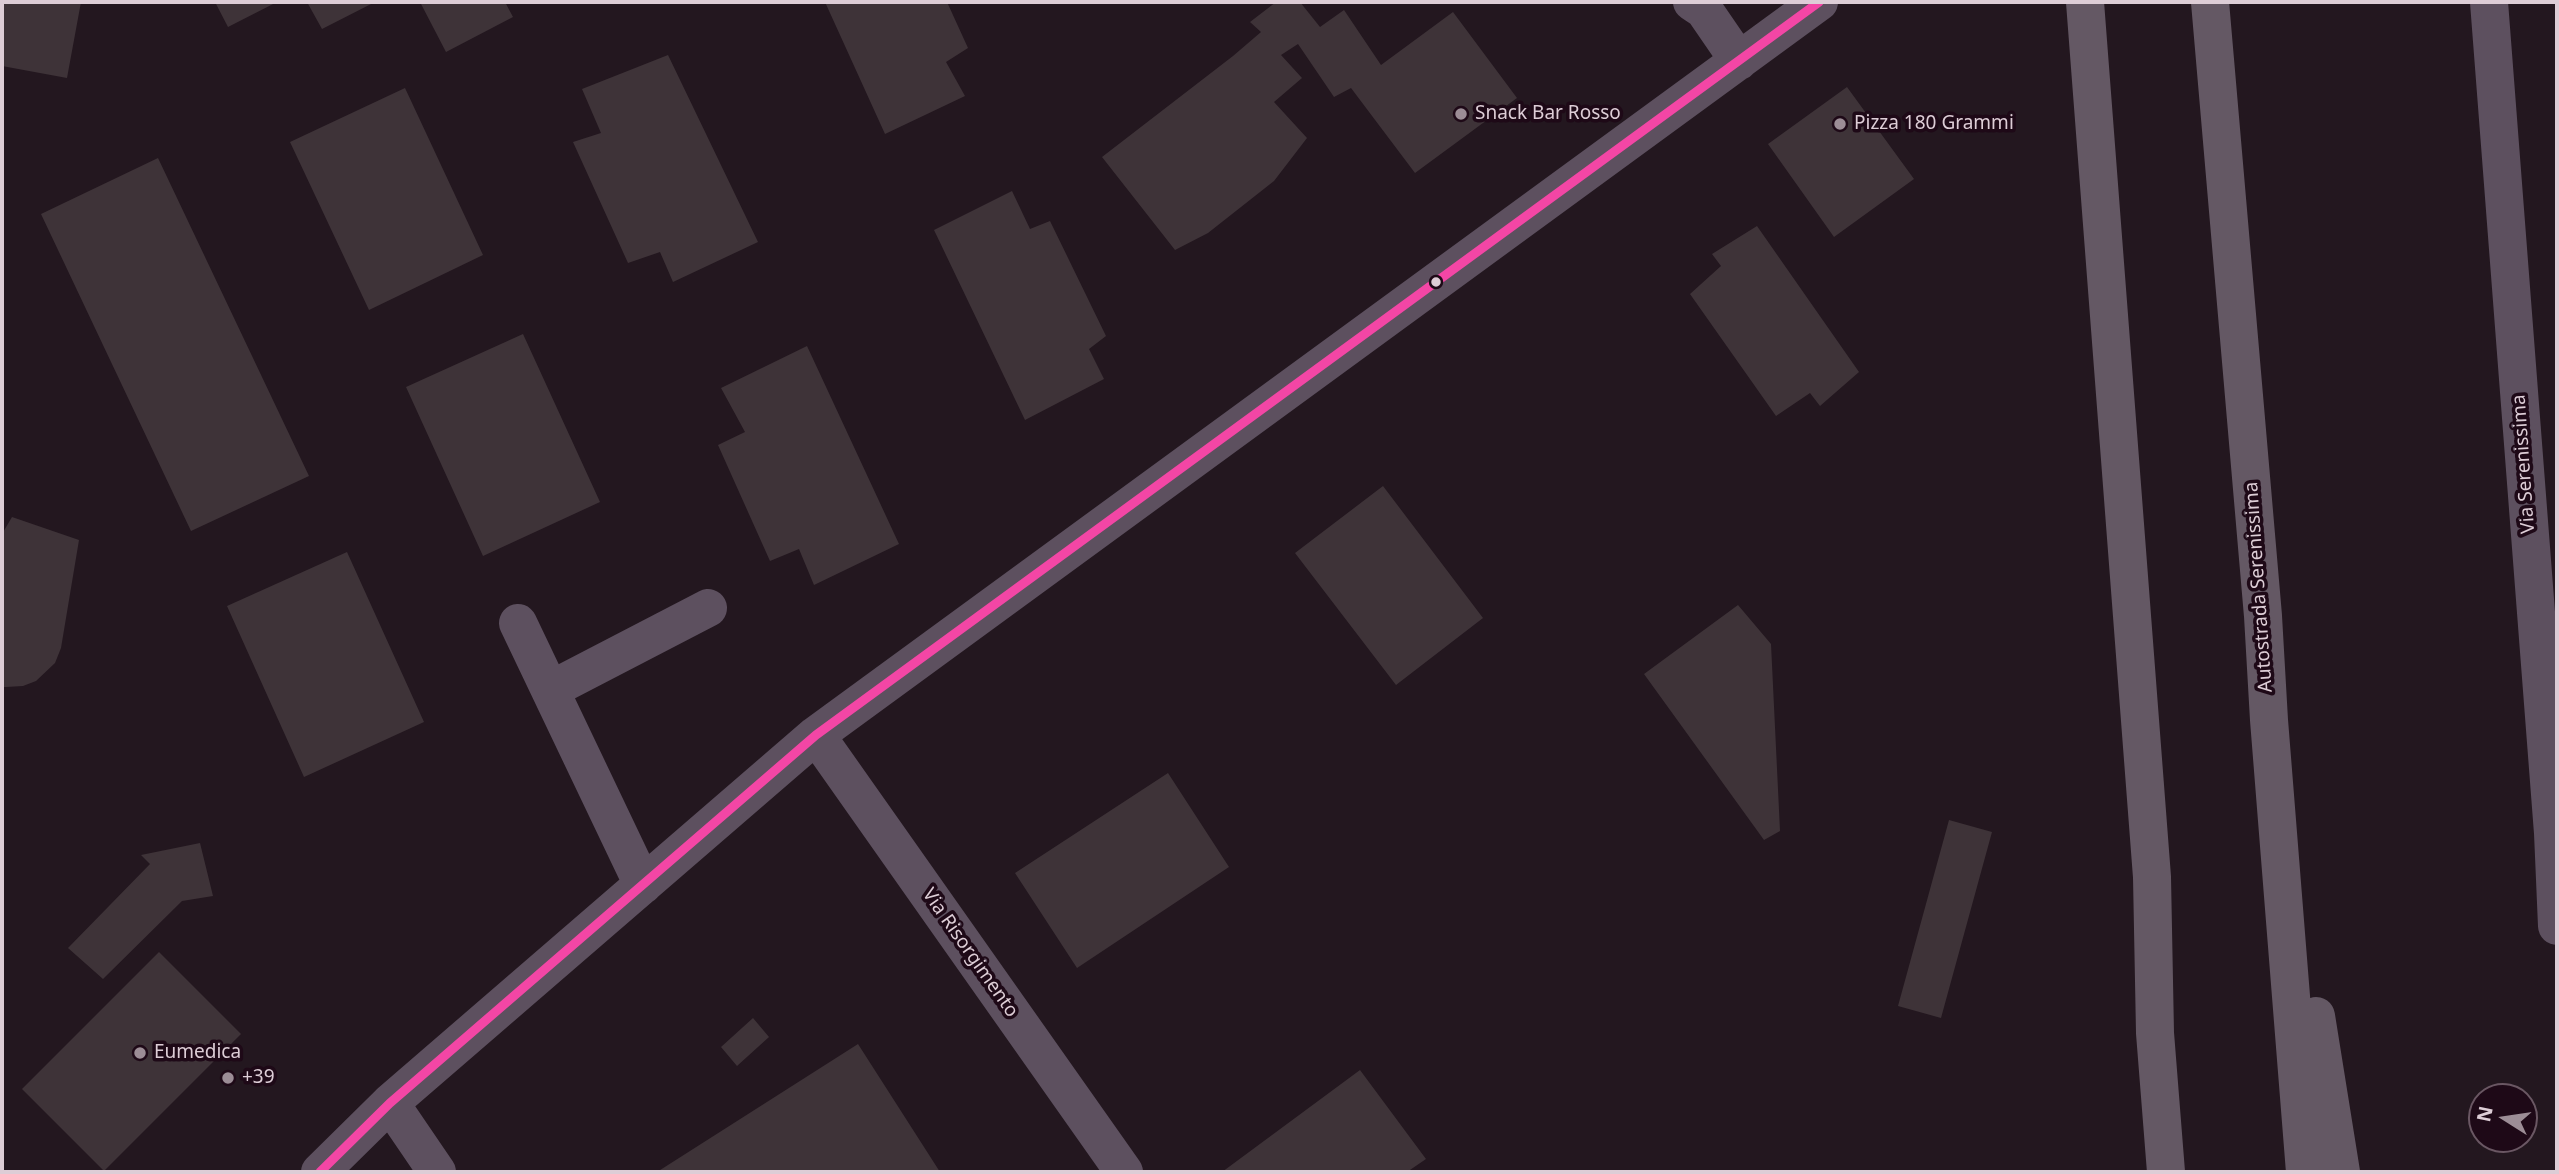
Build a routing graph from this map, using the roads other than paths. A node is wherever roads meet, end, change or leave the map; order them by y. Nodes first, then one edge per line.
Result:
1 (1692, 2) edge
2 (1819, 2) edge
3 (2085, 2) edge
4 (2210, 2) edge
5 (2489, 2) edge
6 (1739, 61) junction
7 (708, 608) dead end
8 (518, 623) dead end
9 (550, 690) junction
10 (2269, 720) junction
11 (816, 735) junction
12 (643, 885) junction
13 (2557, 926) edge
14 (2155, 1033) junction
15 (390, 1103) junction
16 (320, 1172) edge
17 (437, 1172) edge
18 (1124, 1172) edge
19 (2152, 1172) edge
20 (2166, 1172) edge
21 (2305, 1172) edge
22 (2341, 1172) edge

1 - 6 street
2 - 6 street
3 - 14 highway
4 - 10 highway, Autostrada Serenissima
5 - 13 street, Via Serenissima
6 - 11 street
7 - 9 street
8 - 9 street
9 - 12 street
10 - 21 highway, Autostrada Serenissima
10 - 22 highway
11 - 12 street
11 - 18 street, Via Risorgimento
12 - 15 street
14 - 19 highway
14 - 20 highway
15 - 16 street
15 - 17 street

